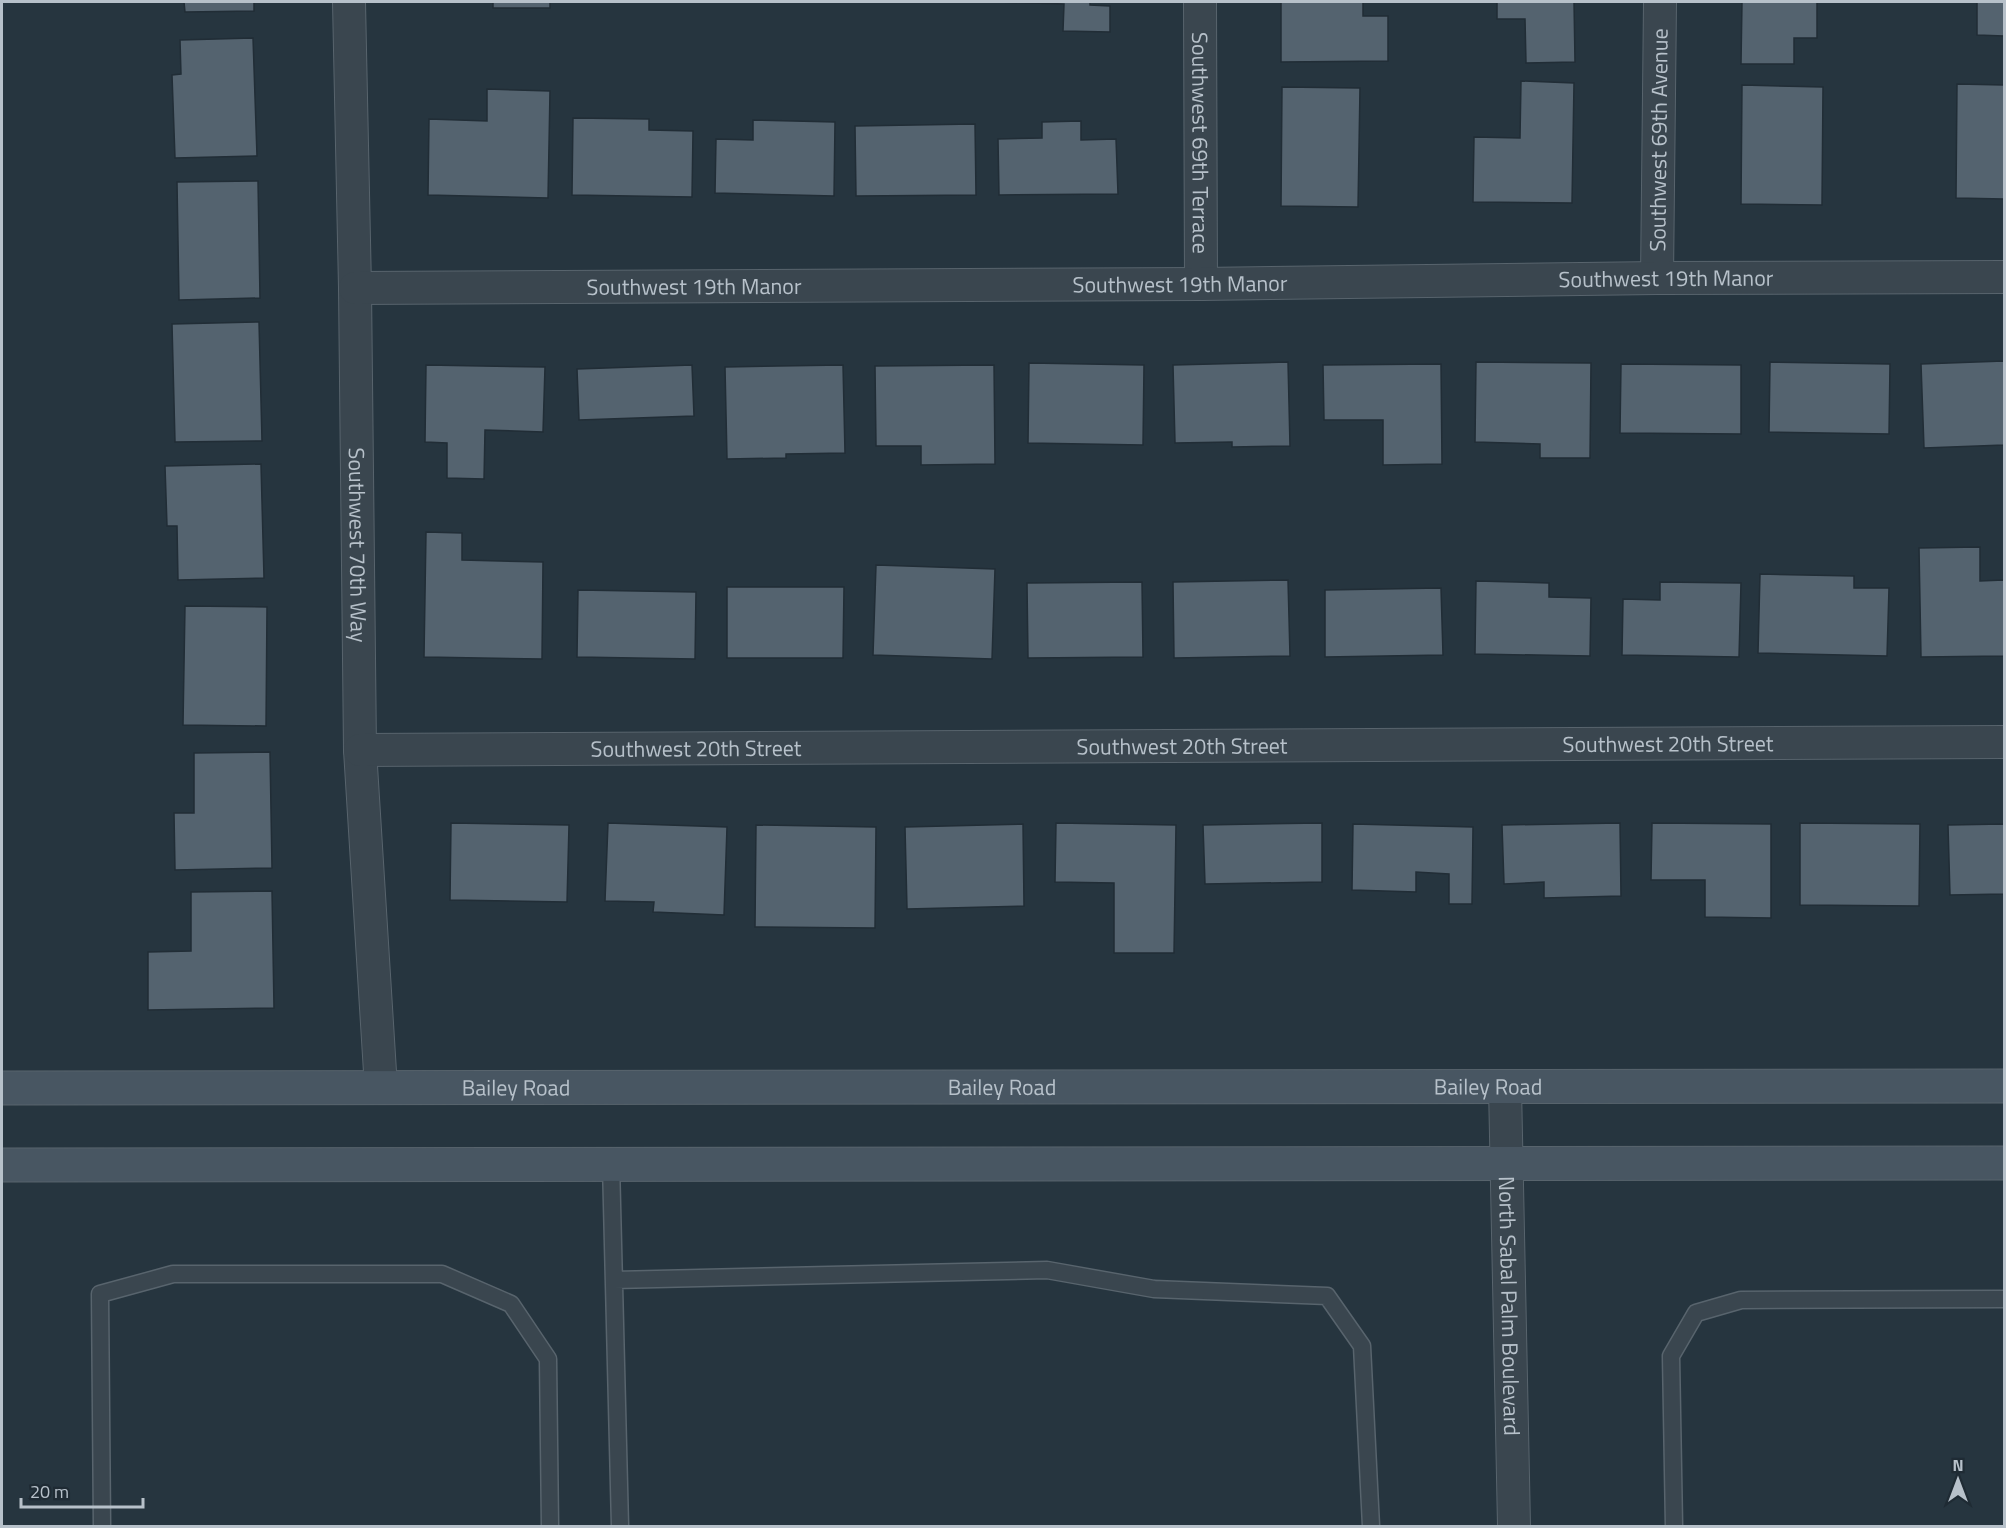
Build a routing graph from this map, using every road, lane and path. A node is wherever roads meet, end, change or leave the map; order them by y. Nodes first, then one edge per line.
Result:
1 (349, 2) edge
2 (1200, 2) edge
3 (1660, 2) edge
4 (2004, 277) edge
5 (1656, 278) junction
6 (1201, 284) junction
7 (355, 288) junction
8 (2004, 742) edge
9 (360, 750) junction
10 (2004, 1086) edge
11 (1505, 1087) junction
12 (2, 1088) edge
13 (381, 1088) junction
14 (2004, 1163) edge
15 (610, 1164) junction
16 (1506, 1164) junction
17 (2, 1165) edge
18 (614, 1280) junction
19 (2004, 1299) edge
20 (102, 1527) edge
21 (550, 1527) edge
22 (620, 1527) edge
23 (1371, 1527) edge
24 (1514, 1527) edge
25 (1674, 1527) edge

1 - 7 street, Southwest 70th Way
2 - 6 street, Southwest 69th Terrace
3 - 5 street, Southwest 69th Avenue
4 - 5 street, Southwest 19th Manor
5 - 6 street, Southwest 19th Manor
6 - 7 street, Southwest 19th Manor
7 - 9 street, Southwest 70th Way
8 - 9 street, Southwest 20th Street
9 - 13 street, Southwest 70th Way
10 - 11 street, Bailey Road
11 - 13 street, Bailey Road
11 - 16 street, North Sabal Palm Boulevard
12 - 13 street, Bailey Road
14 - 16 street
15 - 16 street
15 - 17 street
15 - 18 lane
16 - 24 street, North Sabal Palm Boulevard
18 - 22 lane
18 - 23 lane
19 - 25 lane
20 - 21 lane

